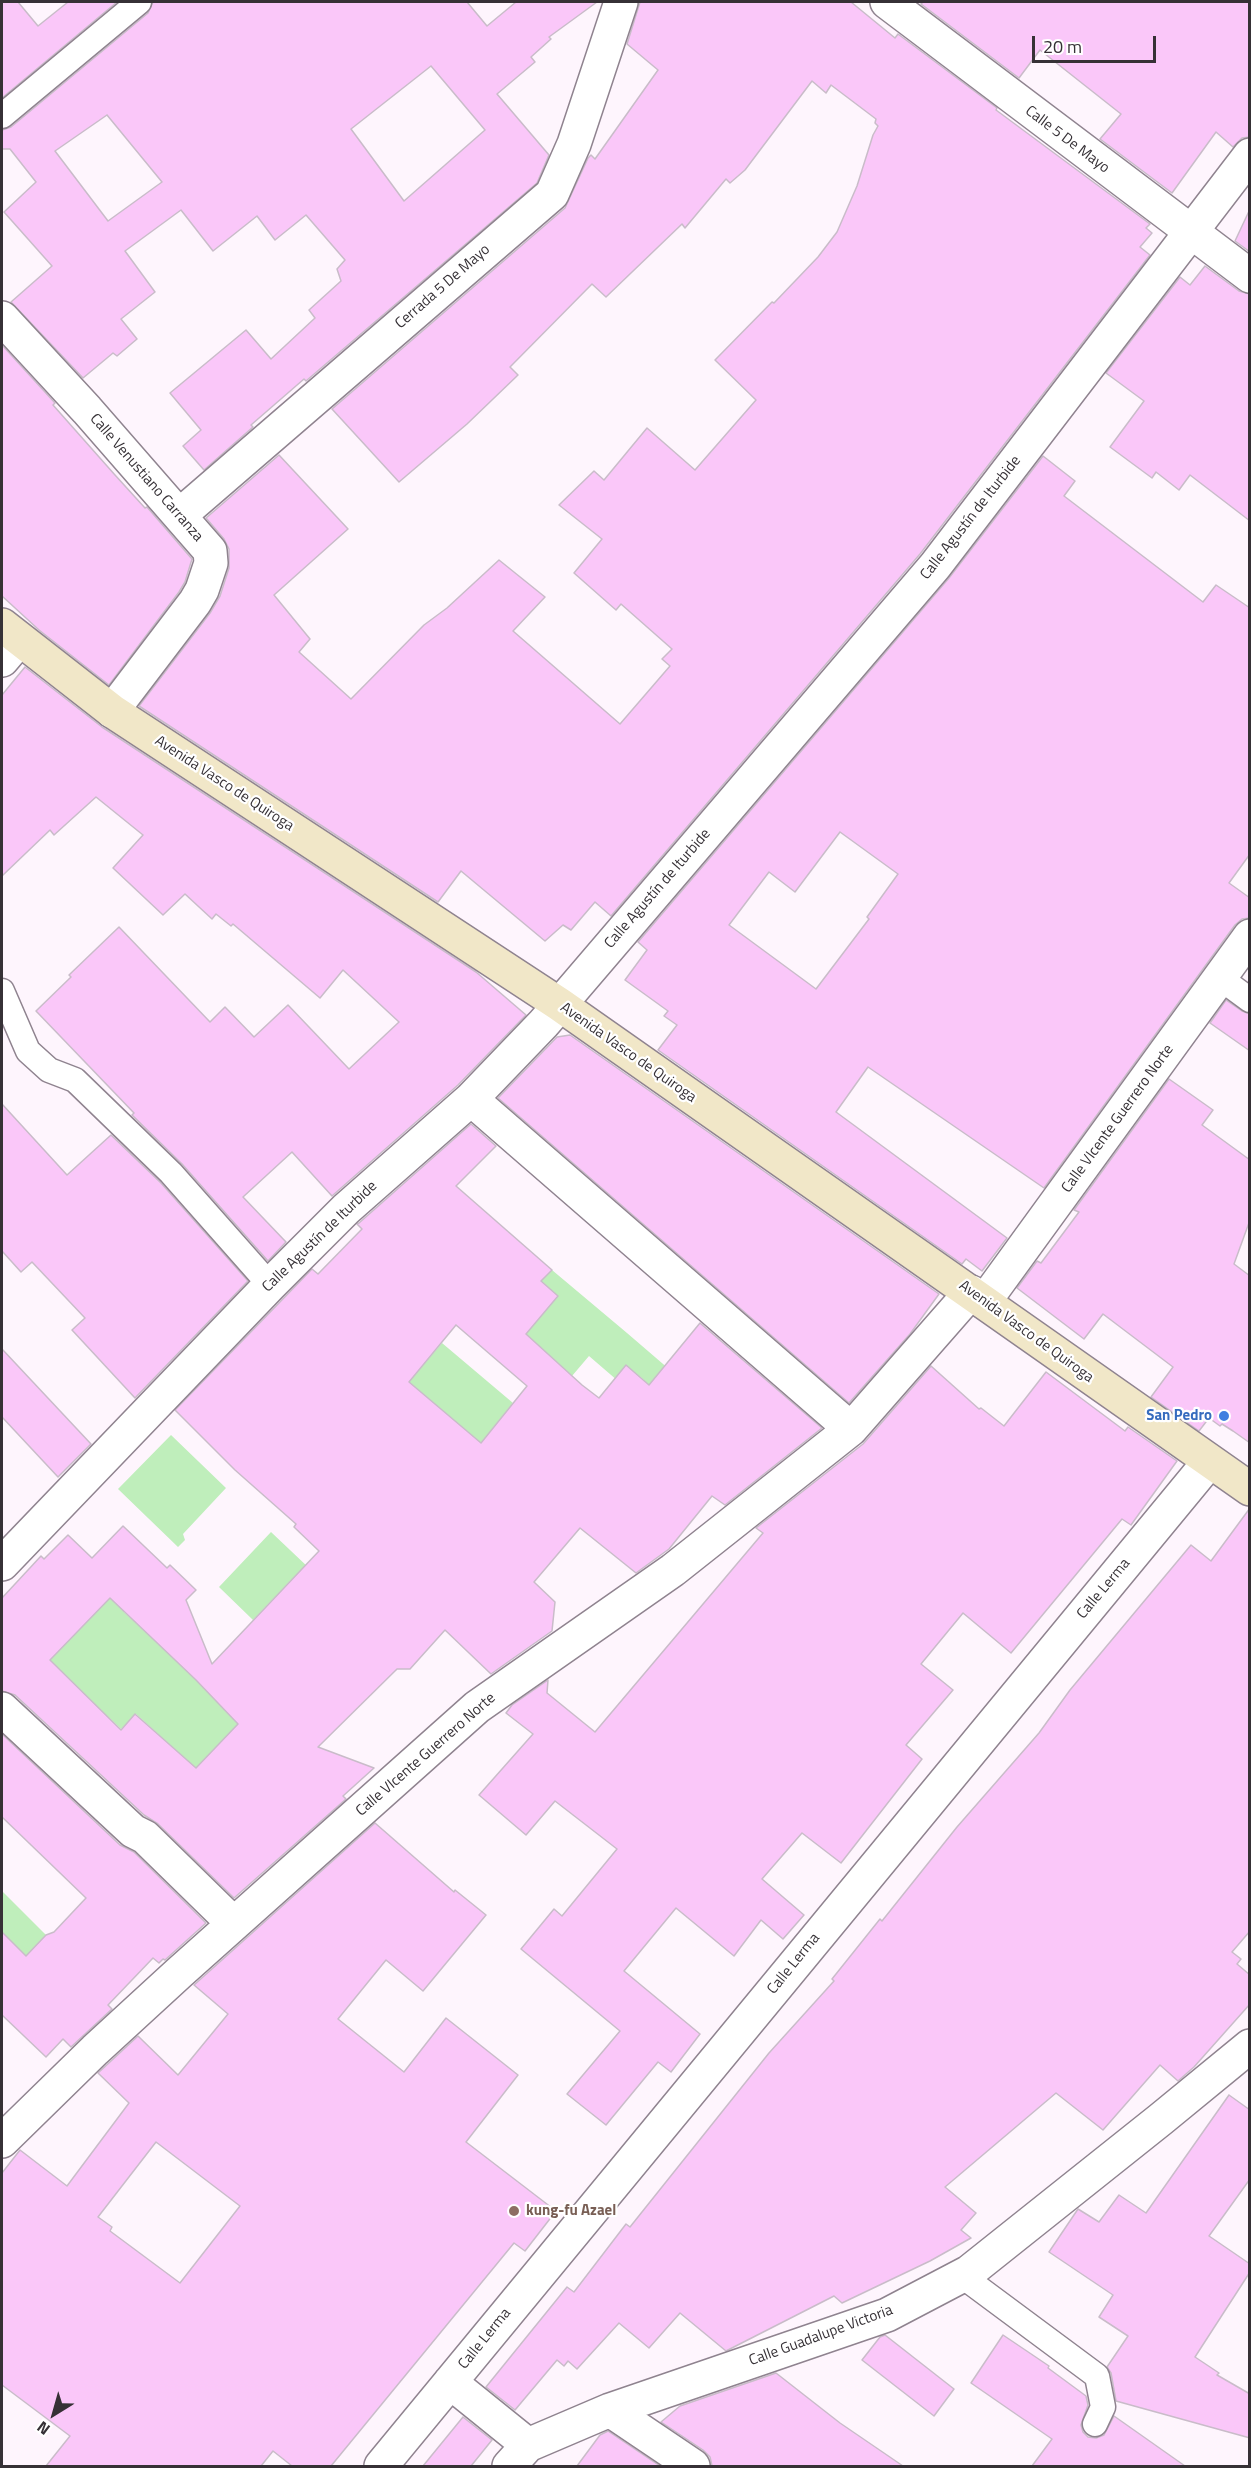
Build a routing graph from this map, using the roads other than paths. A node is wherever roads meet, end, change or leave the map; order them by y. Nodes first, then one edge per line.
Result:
1 (139, 2) edge
2 (621, 2) edge
3 (886, 2) edge
4 (2, 116) edge
5 (1250, 156) edge
6 (1190, 233) junction
7 (1250, 276) edge
8 (2, 318) edge
9 (180, 515) junction
10 (7, 642) edge
11 (112, 711) junction
12 (1250, 936) edge
13 (1220, 978) junction
14 (2, 991) edge
15 (1250, 1000) edge
16 (559, 1004) junction
17 (471, 1099) junction
18 (270, 1285) junction
19 (978, 1297) junction
20 (851, 1429) junction
21 (1209, 1462) junction
22 (1250, 1489) edge
23 (2, 1564) edge
24 (2, 1709) edge
25 (233, 1923) junction
26 (1250, 2046) edge
27 (2, 2141) edge
28 (961, 2275) junction
29 (450, 2382) junction
30 (610, 2410) junction
31 (1095, 2424) dead end
32 (518, 2456) edge
33 (381, 2466) edge
34 (693, 2466) edge

1 - 4 lane
2 - 9 street, Cerrada 5 De Mayo
3 - 6 street, Calle 5 De Mayo
5 - 6 street, Calle Agustín de Iturbide
6 - 7 street, Calle 5 De Mayo
6 - 16 street, Calle Agustín de Iturbide
8 - 9 street, Calle Venustiano Carranza
9 - 11 street, Calle Venustiano Carranza
10 - 11 street, Avenida Vasco de Quiroga
11 - 16 street, Avenida Vasco de Quiroga
12 - 13 street, Calle VIcente Guerrero Norte
13 - 15 lane
13 - 19 street, Calle VIcente Guerrero Norte
14 - 18 lane
16 - 17 street, Calle Agustín de Iturbide
16 - 19 street, Avenida Vasco de Quiroga
17 - 18 street, Calle Agustín de Iturbide
17 - 20 street
18 - 23 street, Calle Agustín de Iturbide
19 - 20 street, Calle VIcente Guerrero Norte
19 - 21 street, Avenida Vasco de Quiroga
20 - 25 street, Calle VIcente Guerrero Norte
21 - 22 street, Avenida Vasco de Quiroga
21 - 29 street, Calle Lerma
24 - 25 street
25 - 27 street, Calle VIcente Guerrero Norte
26 - 28 street, Calle Guadalupe Victoria
28 - 30 street, Calle Guadalupe Victoria
28 - 31 lane
29 - 32 street
29 - 33 street, Calle Lerma
30 - 32 street, Calle Guadalupe Victoria
30 - 34 street

